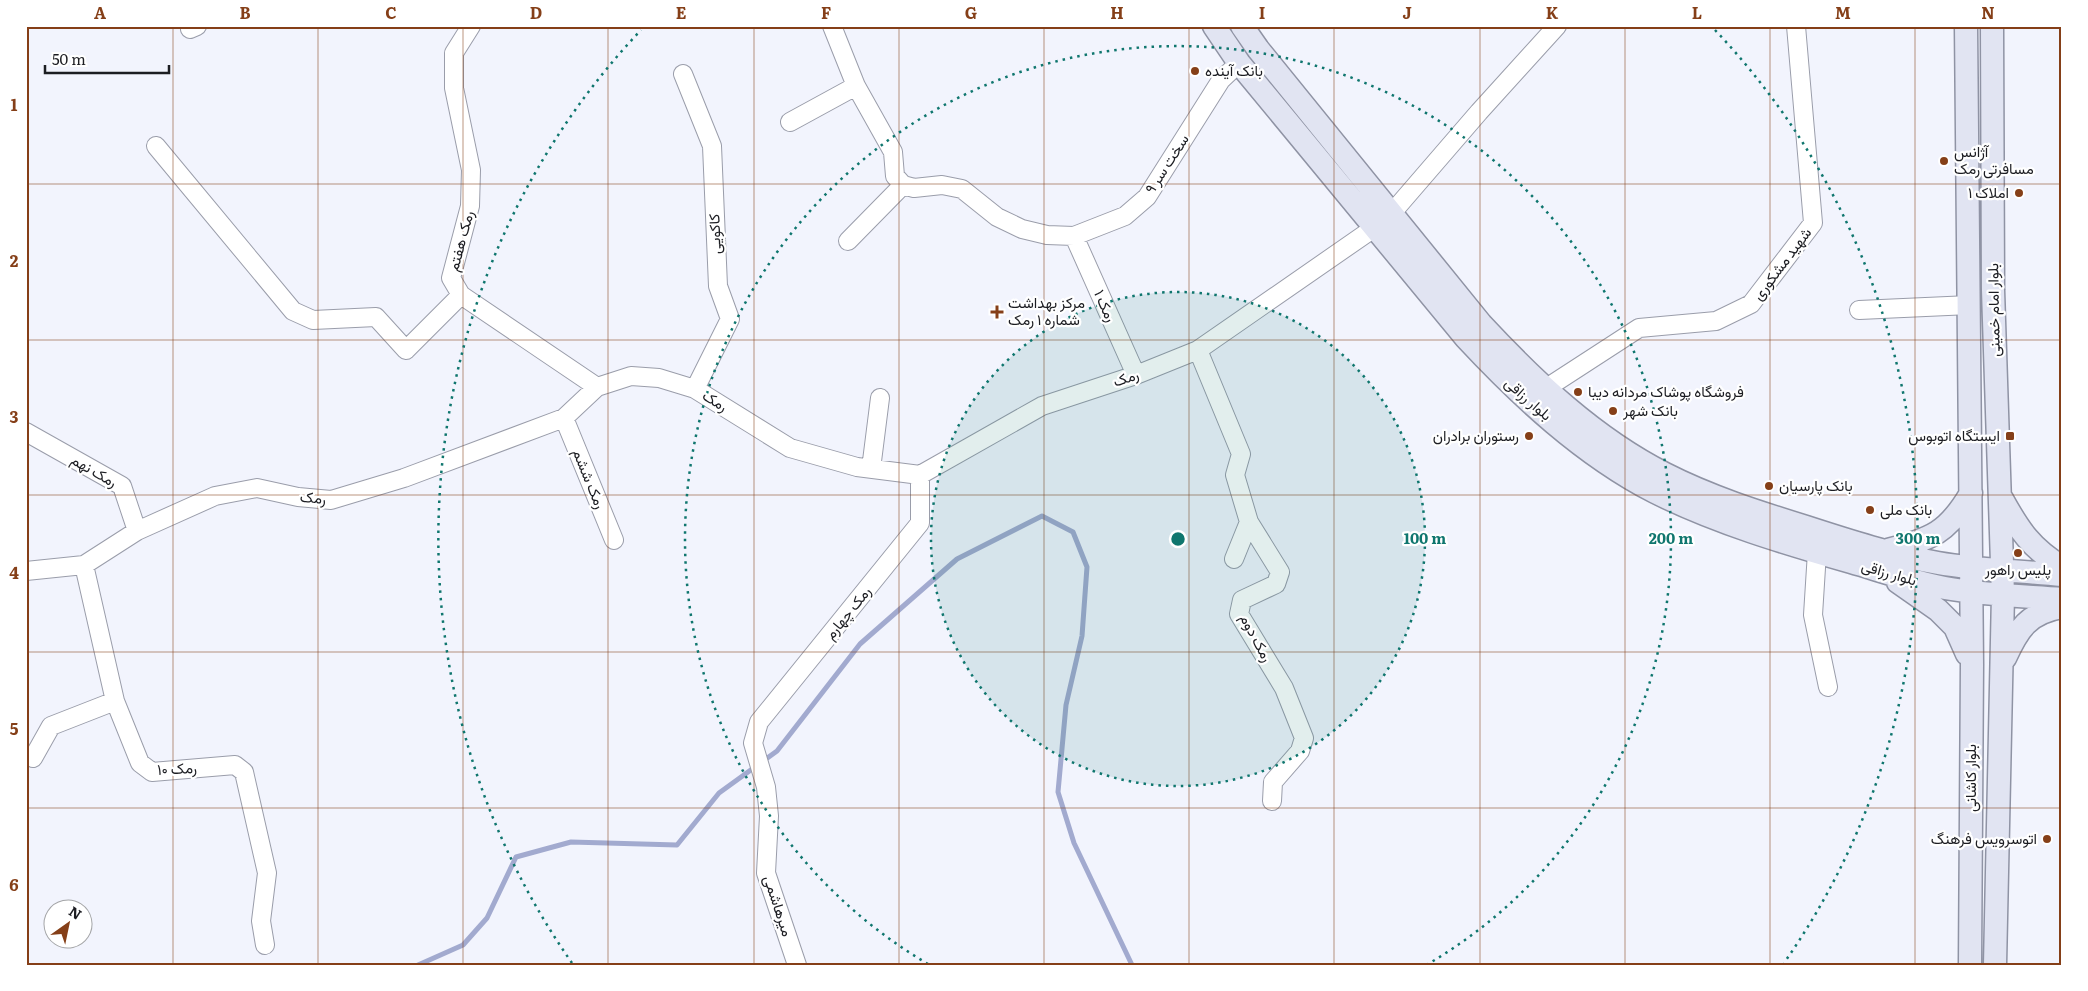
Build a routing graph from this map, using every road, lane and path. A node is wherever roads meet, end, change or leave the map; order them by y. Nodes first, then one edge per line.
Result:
1 (471, 26) edge
2 (832, 26) edge
3 (1242, 26) edge
4 (1557, 26) edge
5 (1796, 26) edge
6 (1966, 26) edge
7 (1992, 26) edge
8 (1217, 27) edge
9 (1258, 49) junction
10 (1239, 63) junction
11 (683, 74) dead end
12 (856, 86) junction
13 (790, 122) dead end
14 (156, 146) dead end
15 (903, 185) junction
16 (1382, 221) junction
17 (1074, 236) junction
18 (848, 241) dead end
19 (1993, 290) junction
20 (461, 295) junction
21 (1970, 298) junction
22 (1859, 310) dead end
23 (1198, 350) junction
24 (1136, 375) junction
25 (597, 387) junction
26 (1545, 388) junction
27 (695, 389) junction
28 (880, 398) dead end
29 (564, 418) junction
30 (26, 432) edge
31 (871, 469) junction
32 (920, 475) junction
33 (1971, 493) junction
34 (2000, 494) junction
35 (1249, 522) junction
36 (137, 531) junction
37 (614, 540) dead end
38 (1817, 552) junction
39 (1234, 559) dead end
40 (1883, 561) junction
41 (84, 565) junction
42 (1971, 567) junction
43 (2062, 567) edge
44 (2002, 570) junction
45 (26, 571) edge
46 (2062, 575) edge
47 (1970, 591) junction
48 (2003, 594) junction
49 (2062, 599) edge
50 (2062, 607) edge
51 (1972, 664) junction
52 (2002, 666) junction
53 (1828, 687) dead end
54 (115, 701) junction
55 (754, 743) joint
56 (33, 758) dead end
57 (1971, 762) junction
58 (2000, 763) junction
59 (1272, 801) dead end
60 (265, 945) dead end
61 (797, 965) edge
62 (1970, 965) edge
63 (1995, 965) edge

1 - 20 street, رمک هفتم
2 - 12 street
3 - 9 main road, بلوار رزاقی
4 - 16 street
5 - 26 street, شهید مشکوری
6 - 21 main road, بلوار امام خمینی
7 - 19 main road, بلوار امام خمینی
8 - 10 main road, بلوار رزاقی
9 - 10 main road
9 - 16 main road, بلوار رزاقی
10 - 16 main road, بلوار رزاقی
10 - 17 street, سخت سر ۹
11 - 27 street, کاکویی
12 - 13 street
12 - 15 street
14 - 20 street
15 - 17 street, سخت سر ۹
15 - 18 street
16 - 23 street, رمک
16 - 26 main road, بلوار رزاقی
16 - 38 main road, بلوار رزاقی
17 - 24 street, رمک ۱
19 - 21 main road
19 - 34 main road, بلوار امام خمینی
20 - 25 street, رمک هفتم
21 - 22 street
21 - 33 main road, بلوار امام خمینی
23 - 24 street, رمک
23 - 35 street, رمک دوم
24 - 32 street, رمک
25 - 27 street, رمک
25 - 29 street, رمک
26 - 40 main road, بلوار رزاقی
27 - 31 street, رمک
28 - 31 street
29 - 36 street, رمک
29 - 37 street, رمک ششم
30 - 36 street, رمک نهم
31 - 32 street, رمک
32 - 55 street, رمک چهارم
33 - 40 main road
33 - 42 main road, بلوار امام خمینی
34 - 43 main road
34 - 44 main road, بلوار امام خمینی
35 - 39 street
35 - 59 street, رمک دوم
36 - 41 street, رمک
38 - 40 main road, بلوار رزاقی
38 - 53 street
40 - 42 main road, بلوار رزاقی
40 - 47 main road, بلوار رزاقی
40 - 51 main road
41 - 45 street, رمک
41 - 54 street, رمک ۱۰
42 - 44 main road, بلوار رزاقی
42 - 47 main road, بلوار امام خمینی
44 - 46 main road, بلوار رزاقی
44 - 48 main road, بلوار امام خمینی
47 - 48 main road, بلوار رزاقی
47 - 51 main road, بلوار کاشانی
48 - 49 main road, بلوار رزاقی
48 - 52 main road, بلوار کاشانی
50 - 52 main road
51 - 57 main road, بلوار کاشانی
52 - 58 main road, بلوار کاشانی
54 - 56 street
54 - 60 street, رمک ۱۰
55 - 61 street, میرهاشمی
57 - 58 main road
57 - 62 main road, بلوار کاشانی
58 - 63 main road, بلوار کاشانی

